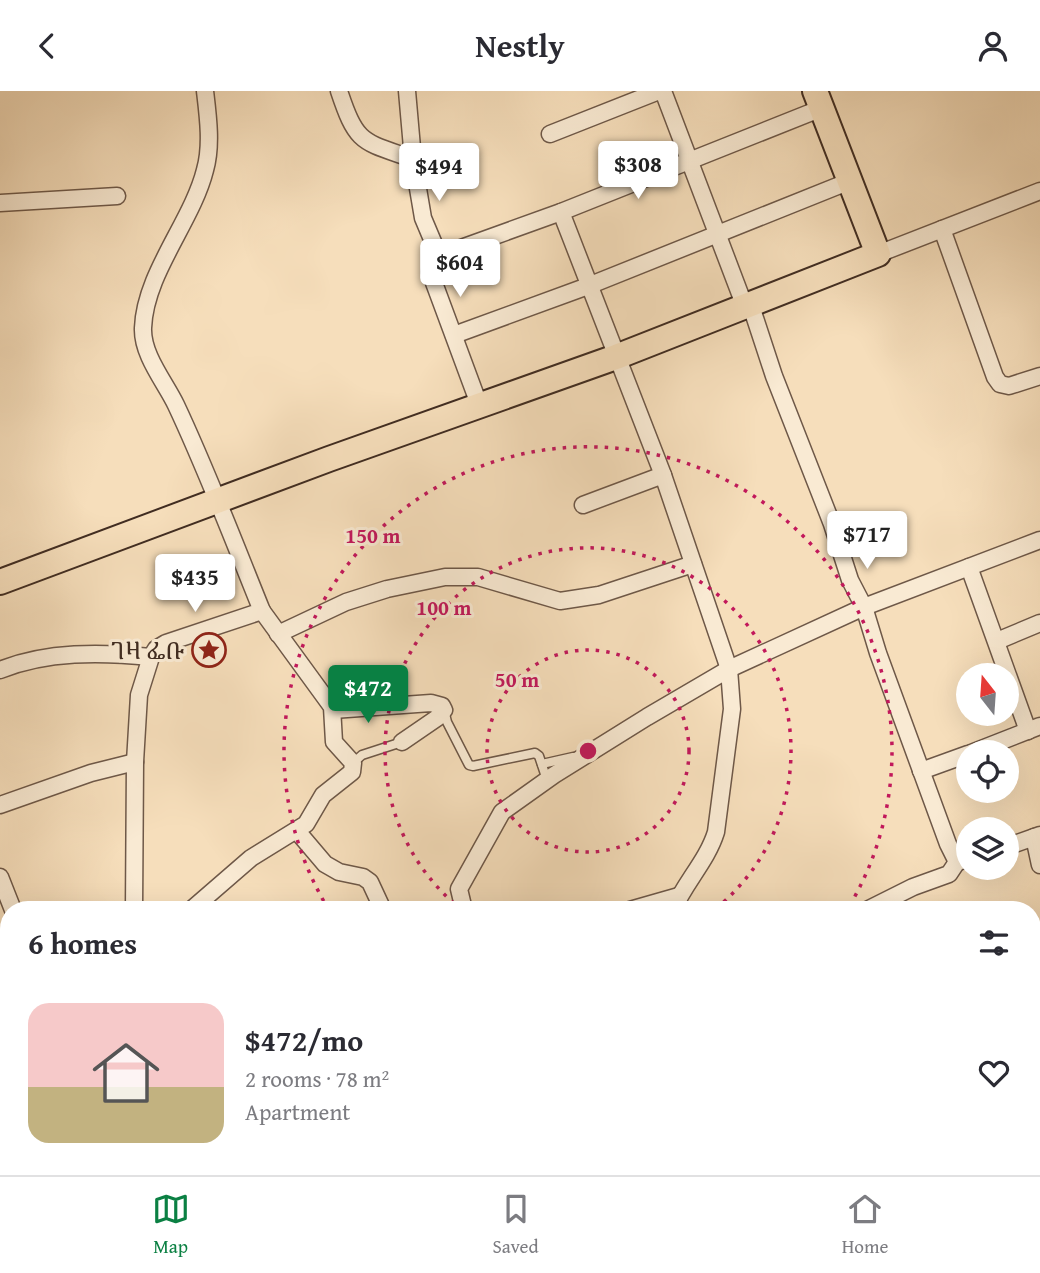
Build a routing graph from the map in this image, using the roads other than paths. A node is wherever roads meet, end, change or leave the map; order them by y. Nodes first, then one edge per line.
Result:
1 (205, 91) edge
2 (339, 91) edge
3 (407, 91) edge
4 (661, 91) edge
5 (819, 100) edge
6 (550, 134) dead end
7 (413, 159) junction
8 (689, 161) junction
9 (850, 181) junction
10 (1040, 191) edge
11 (117, 196) dead end
12 (0, 203) edge
13 (561, 212) junction
14 (942, 229) junction
15 (716, 235) junction
16 (878, 254) junction
17 (439, 256) junction
18 (588, 286) junction
19 (748, 306) junction
20 (454, 335) junction
21 (616, 357) junction
22 (1040, 376) edge
23 (480, 407) junction
24 (663, 475) junction
25 (218, 501) junction
26 (583, 505) dead end
27 (1040, 540) edge
28 (693, 564) junction
29 (969, 567) junction
30 (0, 582) edge
31 (864, 607) junction
32 (262, 611) junction
33 (1040, 624) edge
34 (278, 634) junction
35 (997, 641) junction
36 (151, 657) junction
37 (729, 669) junction
38 (0, 670) edge
39 (444, 710) junction
40 (333, 711) junction
41 (1034, 729) edge
42 (1004, 740) edge
43 (402, 742) joint
44 (589, 753) junction
45 (956, 758) edge
46 (135, 762) junction
47 (353, 762) junction
48 (542, 764) junction
49 (921, 771) junction
50 (547, 780) junction
51 (0, 805) edge
52 (297, 831) junction
53 (1037, 836) edge
54 (1019, 842) edge
55 (956, 848) edge
56 (1040, 865) edge
57 (956, 867) edge
58 (0, 877) edge
59 (9, 901) edge
60 (134, 901) edge
61 (202, 901) edge
62 (379, 901) edge
63 (462, 901) edge
64 (677, 901) edge
65 (885, 901) edge

1 - 25 street
2 - 7 street
3 - 7 street
4 - 6 street
4 - 8 street
5 - 8 street
5 - 9 main road
7 - 17 street
8 - 13 street
8 - 15 street
9 - 15 street
9 - 16 main road
10 - 14 street
11 - 12 street
13 - 17 street
13 - 18 street
14 - 16 street
14 - 22 street
15 - 18 street
15 - 19 street
16 - 19 main road
17 - 20 street
18 - 20 street
18 - 21 street
19 - 21 main road
19 - 31 street
20 - 23 street
21 - 23 main road
21 - 24 street
23 - 25 main road
24 - 26 street
24 - 28 street
25 - 30 main road
25 - 32 street
27 - 29 street
28 - 34 street
28 - 37 street
29 - 31 street
29 - 35 street
31 - 37 street
31 - 49 street
32 - 34 street
32 - 36 street
33 - 35 street
34 - 40 street
35 - 41 street
36 - 38 street
36 - 46 street
37 - 44 street
37 - 64 street
39 - 40 street
39 - 43 street
39 - 48 lane
40 - 47 street
41 - 42 street
43 - 47 lane
44 - 48 lane
44 - 50 street
45 - 49 street
46 - 51 street
46 - 60 street
47 - 52 street
48 - 50 lane
49 - 55 street
50 - 63 street
52 - 61 street
52 - 62 street
53 - 54 street
53 - 56 street
57 - 65 street
58 - 59 street

